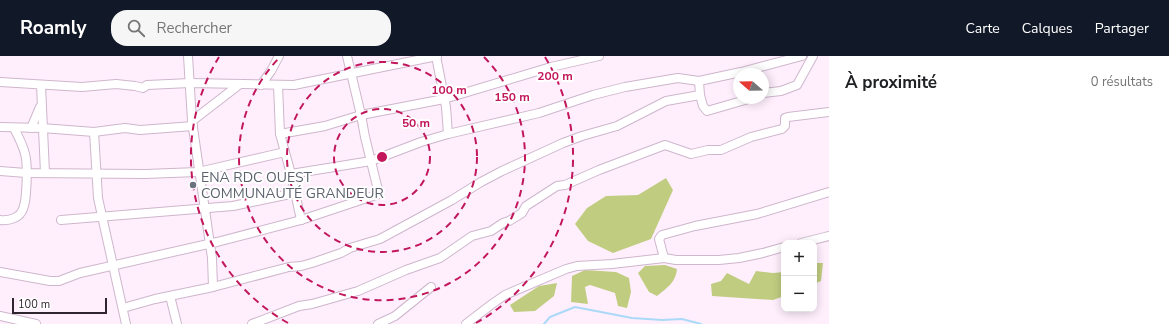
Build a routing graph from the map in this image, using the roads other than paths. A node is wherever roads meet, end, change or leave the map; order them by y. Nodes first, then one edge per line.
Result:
1 (188, 56) edge
2 (279, 56) edge
3 (347, 56) edge
4 (436, 56) edge
5 (599, 56) edge
6 (802, 56) edge
7 (813, 56) edge
8 (351, 73) junction
9 (699, 81) junction
10 (0, 82) edge
11 (190, 83) junction
12 (240, 84) junction
13 (41, 85) junction
14 (261, 85) junction
15 (278, 85) junction
16 (769, 92) edge
17 (700, 95) junction
18 (444, 99) junction
19 (733, 103) edge
20 (42, 104) junction
21 (829, 112) edge
22 (361, 115) junction
23 (192, 124) junction
24 (0, 127) edge
25 (14, 128) junction
26 (31, 128) junction
27 (42, 128) junction
28 (94, 132) junction
29 (280, 134) junction
30 (448, 134) junction
31 (285, 152) junction
32 (371, 161) junction
33 (0, 171) edge
34 (198, 172) junction
35 (26, 173) junction
36 (45, 173) junction
37 (97, 173) junction
38 (291, 174) junction
39 (829, 192) edge
40 (295, 193) junction
41 (204, 209) junction
42 (102, 216) junction
43 (0, 220) edge
44 (61, 220) dead end
45 (301, 220) junction
46 (829, 236) edge
47 (813, 240) edge
48 (213, 243) junction
49 (781, 248) edge
50 (664, 258) junction
51 (114, 265) junction
52 (0, 272) edge
53 (213, 287) junction
54 (432, 288) dead end
55 (170, 296) junction
56 (122, 308) junction
57 (0, 316) edge
58 (36, 324) edge
59 (126, 324) edge
60 (177, 324) edge
61 (252, 324) edge
62 (378, 324) edge
63 (466, 324) edge

1 - 11 street
2 - 14 street
3 - 8 street
4 - 8 street
4 - 18 street
5 - 18 street
6 - 9 street
7 - 16 street
8 - 15 street
8 - 22 street
9 - 17 street
9 - 30 street
10 - 13 street
11 - 12 street
11 - 13 street
11 - 23 street
12 - 14 street
12 - 23 street
13 - 20 street
14 - 15 street
15 - 29 street
17 - 19 street
17 - 53 street
18 - 22 street
18 - 30 street
20 - 26 street
20 - 27 street
21 - 61 street
22 - 29 street
22 - 32 street
23 - 28 street
23 - 34 street
24 - 25 street
25 - 26 street
25 - 35 street
26 - 27 street
27 - 28 street
27 - 36 street
28 - 37 street
29 - 31 street
30 - 32 street
31 - 34 street
31 - 38 street
32 - 38 street
32 - 45 street
33 - 35 street
34 - 37 street
34 - 41 street
35 - 36 street
35 - 43 street
36 - 37 street
37 - 42 street
38 - 40 street
39 - 50 street
40 - 41 street
40 - 45 street
41 - 42 street
41 - 48 street
42 - 44 street
42 - 51 street
45 - 48 street
46 - 47 street
48 - 51 street
48 - 53 street
49 - 50 street
50 - 63 street
51 - 52 street
51 - 56 street
53 - 55 street
54 - 62 street
55 - 56 street
55 - 60 street
56 - 59 street
57 - 58 street

